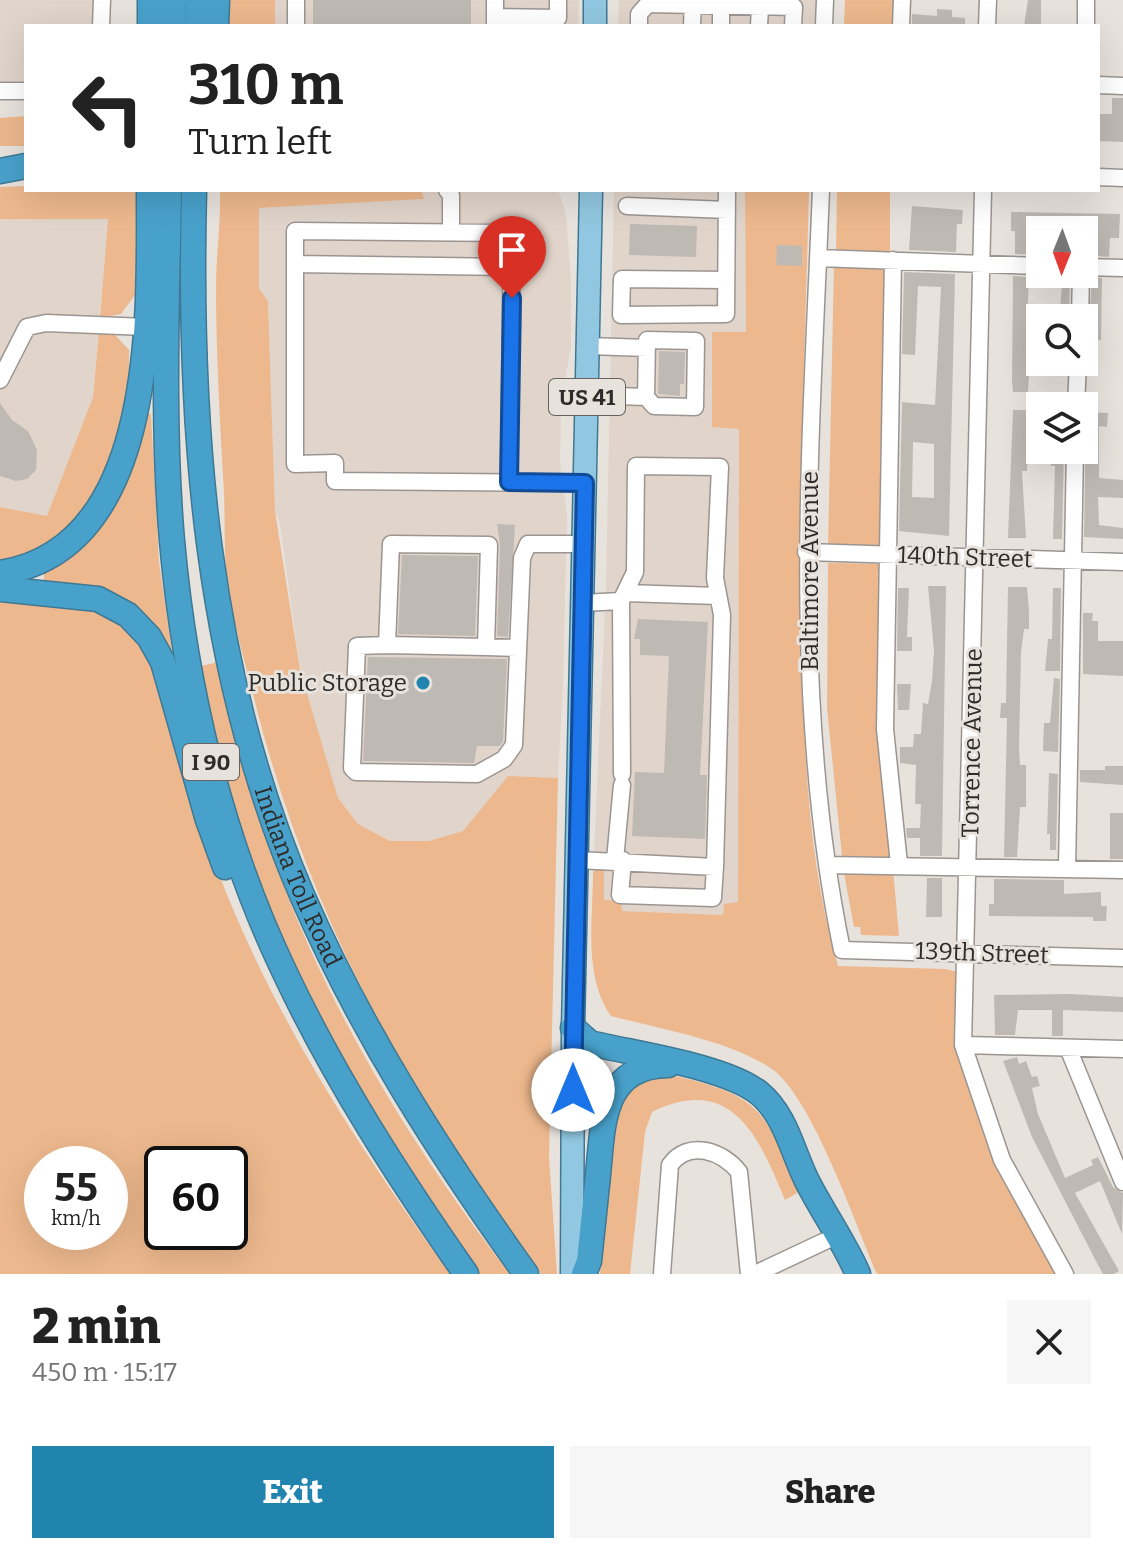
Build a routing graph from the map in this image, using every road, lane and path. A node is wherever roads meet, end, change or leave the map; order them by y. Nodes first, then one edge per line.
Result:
1 (102, 0) edge
2 (150, 0) edge
3 (174, 0) edge
4 (198, 0) edge
5 (217, 0) edge
6 (296, 0) edge
7 (558, 0) edge
8 (595, 0) edge
9 (825, 0) edge
10 (902, 0) edge
11 (988, 0) edge
12 (1086, 0) edge
13 (693, 3) edge
14 (721, 6) junction
15 (760, 7) junction
16 (495, 14) edge
17 (101, 24) edge
18 (150, 24) edge
19 (173, 24) edge
20 (197, 24) edge
21 (216, 24) edge
22 (296, 24) edge
23 (595, 24) edge
24 (639, 24) edge
25 (692, 24) edge
26 (721, 24) edge
27 (759, 24) edge
28 (793, 24) edge
29 (824, 24) edge
30 (901, 24) edge
31 (987, 24) edge
32 (1086, 24) edge
33 (1100, 85) edge
34 (1123, 86) edge
35 (0, 91) edge
36 (24, 91) edge
37 (0, 162) edge
38 (24, 164) edge
39 (24, 165) edge
40 (0, 171) edge
41 (1100, 177) edge
42 (1123, 178) edge
43 (149, 192) edge
44 (169, 192) edge
45 (452, 192) edge
46 (591, 192) edge
47 (727, 192) edge
48 (821, 192) edge
49 (983, 192) edge
50 (194, 193) edge
51 (627, 206) dead end
52 (727, 210) junction
53 (451, 232) junction
54 (818, 258) junction
55 (893, 260) junction
56 (982, 263) junction
57 (295, 264) junction
58 (1026, 265) edge
59 (512, 267) junction
60 (1098, 267) edge
61 (1123, 268) edge
62 (726, 280) junction
63 (146, 327) junction
64 (588, 346) junction
65 (647, 348) junction
66 (0, 380) edge
67 (587, 395) junction
68 (646, 397) junction
69 (1074, 464) edge
70 (509, 482) junction
71 (585, 483) junction
72 (583, 544) junction
73 (806, 552) junction
74 (888, 555) junction
75 (975, 557) junction
76 (1071, 560) junction
77 (1123, 562) edge
78 (0, 573) edge
79 (0, 589) edge
80 (718, 596) junction
81 (623, 597) junction
82 (582, 603) junction
83 (387, 645) junction
84 (486, 647) junction
85 (518, 648) junction
86 (577, 860) junction
87 (619, 860) junction
88 (899, 864) junction
89 (827, 865) junction
90 (969, 866) junction
91 (715, 867) junction
92 (1067, 868) junction
93 (1123, 870) edge
94 (842, 950) joint
95 (966, 952) junction
96 (1123, 958) edge
97 (573, 1028) junction
98 (963, 1045) junction
99 (1068, 1048) junction
100 (1123, 1049) edge
101 (681, 1065) junction
102 (333, 1066) junction
103 (1123, 1182) edge
104 (840, 1234) junction
105 (766, 1272) edge
106 (466, 1274) edge
107 (526, 1274) edge
108 (572, 1274) edge
109 (584, 1274) edge
110 (662, 1274) edge
111 (749, 1274) edge
112 (858, 1274) edge
113 (1065, 1274) edge

1 - 17 street
2 - 18 highway
3 - 19 highway
4 - 20 highway
5 - 21 highway
6 - 22 street
7 - 16 street
8 - 23 main road
9 - 29 street
10 - 30 street
11 - 31 street
12 - 32 street
13 - 14 street
13 - 24 street
13 - 25 street
14 - 15 street
14 - 26 street
15 - 27 street
15 - 28 street
33 - 34 street
35 - 36 street
37 - 38 main road
39 - 40 highway
41 - 42 street
43 - 63 highway
44 - 102 highway, Indiana Toll Road / I 90
45 - 53 street
46 - 64 main road, US 41
47 - 52 street
48 - 54 street, Baltimore Avenue
49 - 56 street, Torrence Avenue
50 - 107 highway, Indiana Toll Road / I 90
51 - 52 street
52 - 62 street
53 - 57 street
53 - 59 street
54 - 55 street
54 - 73 street, Baltimore Avenue
55 - 56 street
55 - 74 street
56 - 58 street
56 - 75 street, Torrence Avenue
57 - 59 street
57 - 70 street
59 - 70 street
60 - 61 street
62 - 62 street
63 - 66 street
63 - 78 highway
64 - 65 street
64 - 67 main road, US 41
65 - 68 street
65 - 68 street
67 - 68 street
67 - 71 main road, US 41
69 - 76 street
70 - 71 street
71 - 72 main road, US 41
72 - 82 main road, US 41
72 - 85 street
73 - 74 street, 140th Street
73 - 89 street, Baltimore Avenue
74 - 75 street, 140th Street
74 - 88 street
75 - 76 street, 140th Street
75 - 90 street, Torrence Avenue
76 - 77 street, 140th Street
76 - 92 street
79 - 102 highway
80 - 81 street
80 - 81 street
80 - 91 street
81 - 82 street
81 - 87 street
82 - 86 main road, US 41
83 - 84 street
83 - 84 street
83 - 85 street
84 - 85 street
86 - 87 street
86 - 97 main road, US 41
87 - 91 street
87 - 91 street
88 - 89 street
88 - 90 street
89 - 94 street, Baltimore Avenue
90 - 92 street
90 - 95 street, Torrence Avenue
92 - 93 street
94 - 95 street, 139th Street
95 - 96 street, 139th Street
95 - 98 street, Torrence Avenue
97 - 101 highway
97 - 104 highway
97 - 108 main road, US 41
98 - 99 street
98 - 113 street, Torrence Avenue
99 - 100 street
99 - 103 street
101 - 104 highway
101 - 109 highway
102 - 106 highway, Indiana Toll Road / I 90
104 - 105 street
104 - 112 highway
110 - 111 street

